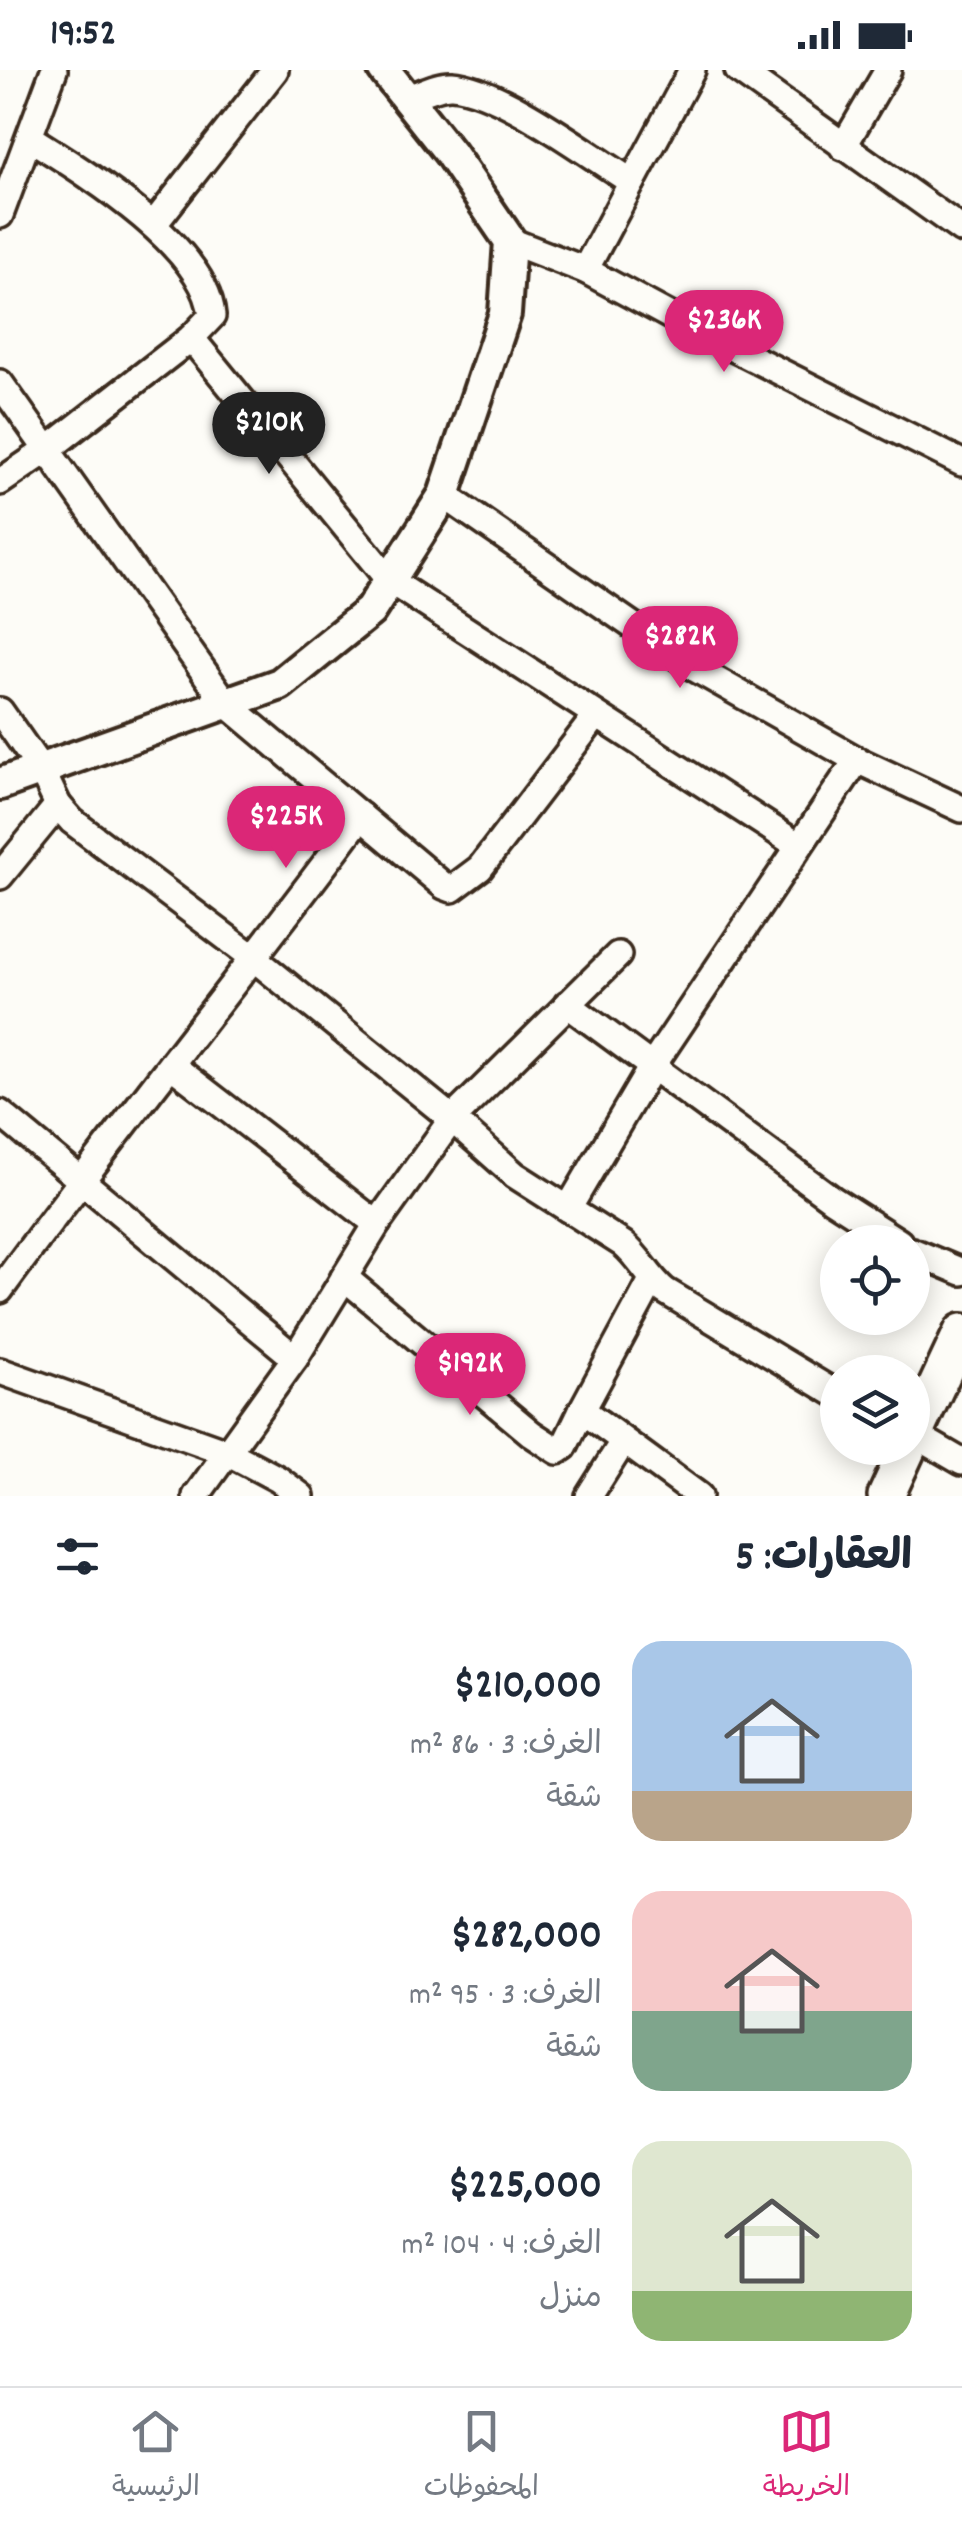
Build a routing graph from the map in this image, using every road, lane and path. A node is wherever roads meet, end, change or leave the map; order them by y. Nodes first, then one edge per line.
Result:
1 (54, 70) edge
2 (274, 70) edge
3 (384, 70) edge
4 (692, 70) edge
5 (738, 70) edge
6 (888, 70) edge
7 (407, 98) junction
8 (30, 138) junction
9 (843, 147) junction
10 (632, 182) junction
11 (0, 216) edge
12 (958, 220) edge
13 (154, 224) junction
14 (510, 241) junction
15 (585, 270) junction
16 (191, 338) junction
17 (0, 383) edge
18 (47, 450) junction
19 (962, 462) edge
20 (0, 482) edge
21 (444, 495) junction
22 (390, 580) junction
23 (226, 703) junction
24 (0, 711) edge
25 (596, 716) junction
26 (856, 760) junction
27 (42, 770) junction
28 (0, 784) edge
29 (58, 805) junction
30 (962, 809) edge
31 (360, 816) junction
32 (799, 846) junction
33 (0, 876) edge
34 (618, 955) dead end
35 (255, 959) junction
36 (567, 1004) junction
37 (171, 1065) junction
38 (651, 1068) junction
39 (0, 1114) edge
40 (452, 1120) junction
41 (80, 1180) junction
42 (568, 1209) junction
43 (377, 1224) junction
44 (873, 1225) edge
45 (930, 1259) edge
46 (962, 1272) edge
47 (344, 1277) junction
48 (652, 1280) junction
49 (0, 1290) edge
50 (962, 1332) edge
51 (295, 1358) junction
52 (0, 1371) edge
53 (820, 1384) edge
54 (930, 1400) edge
55 (582, 1410) junction
56 (623, 1442) junction
57 (930, 1447) edge
58 (227, 1452) junction
59 (962, 1462) edge
60 (900, 1465) edge
61 (196, 1496) edge
62 (300, 1496) edge
63 (589, 1496) edge
64 (699, 1496) edge
65 (886, 1496) edge

1 - 8 street
2 - 13 street
3 - 7 street
4 - 10 street
5 - 9 street
6 - 9 street
7 - 10 street
7 - 14 street
8 - 11 street
8 - 13 street
9 - 12 street
10 - 15 street
13 - 16 street
14 - 15 street
14 - 21 street
15 - 19 street
16 - 18 street
16 - 22 street
17 - 18 street
18 - 20 street
18 - 23 street
21 - 22 street
21 - 26 street
22 - 23 street
22 - 25 street
23 - 27 street
23 - 31 street
24 - 27 street
25 - 31 street
25 - 32 street
26 - 30 street
26 - 32 street
27 - 28 street
27 - 29 street
29 - 33 street
29 - 35 street
31 - 35 street
32 - 38 street
34 - 36 street
35 - 37 street
35 - 40 street
36 - 38 street
36 - 40 street
37 - 41 street
37 - 43 street
38 - 42 street
38 - 44 street
39 - 41 street
40 - 42 street
40 - 43 street
41 - 49 street
41 - 51 street
42 - 48 street
43 - 47 street
45 - 46 street
47 - 51 street
47 - 55 street
48 - 53 street
48 - 55 street
50 - 54 main road
51 - 58 street
52 - 58 street
55 - 56 street
56 - 63 street
56 - 64 street
57 - 59 street
58 - 61 street
58 - 62 street
60 - 65 main road

